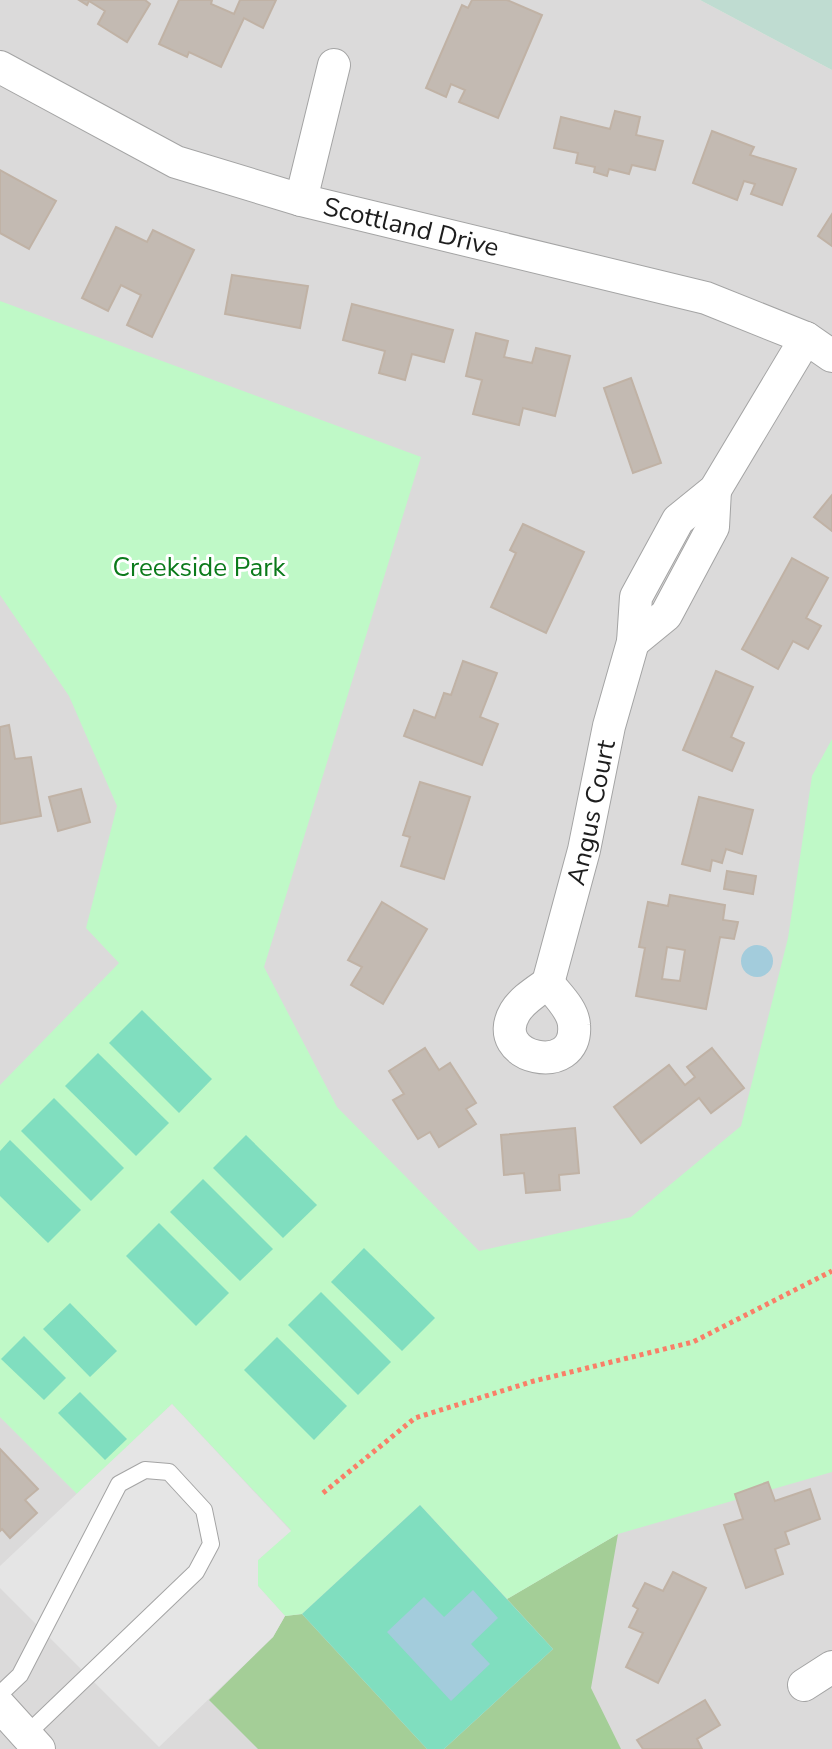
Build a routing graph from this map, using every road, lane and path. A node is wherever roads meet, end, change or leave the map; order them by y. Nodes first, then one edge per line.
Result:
1 (334, 65) dead end
2 (0, 67) edge
3 (301, 200) junction
4 (819, 347) edge
5 (548, 983) dead end
6 (832, 1271) edge
7 (323, 1493) dead end
8 (832, 1667) edge
9 (804, 1685) dead end
10 (0, 1694) edge
11 (0, 1706) edge
12 (33, 1742) edge

1 - 3 street
2 - 3 street, Scottland Drive
3 - 4 street, Scottland Drive
4 - 5 street, Angus Court
6 - 7 path
8 - 9 street
10 - 12 lane
11 - 12 street

